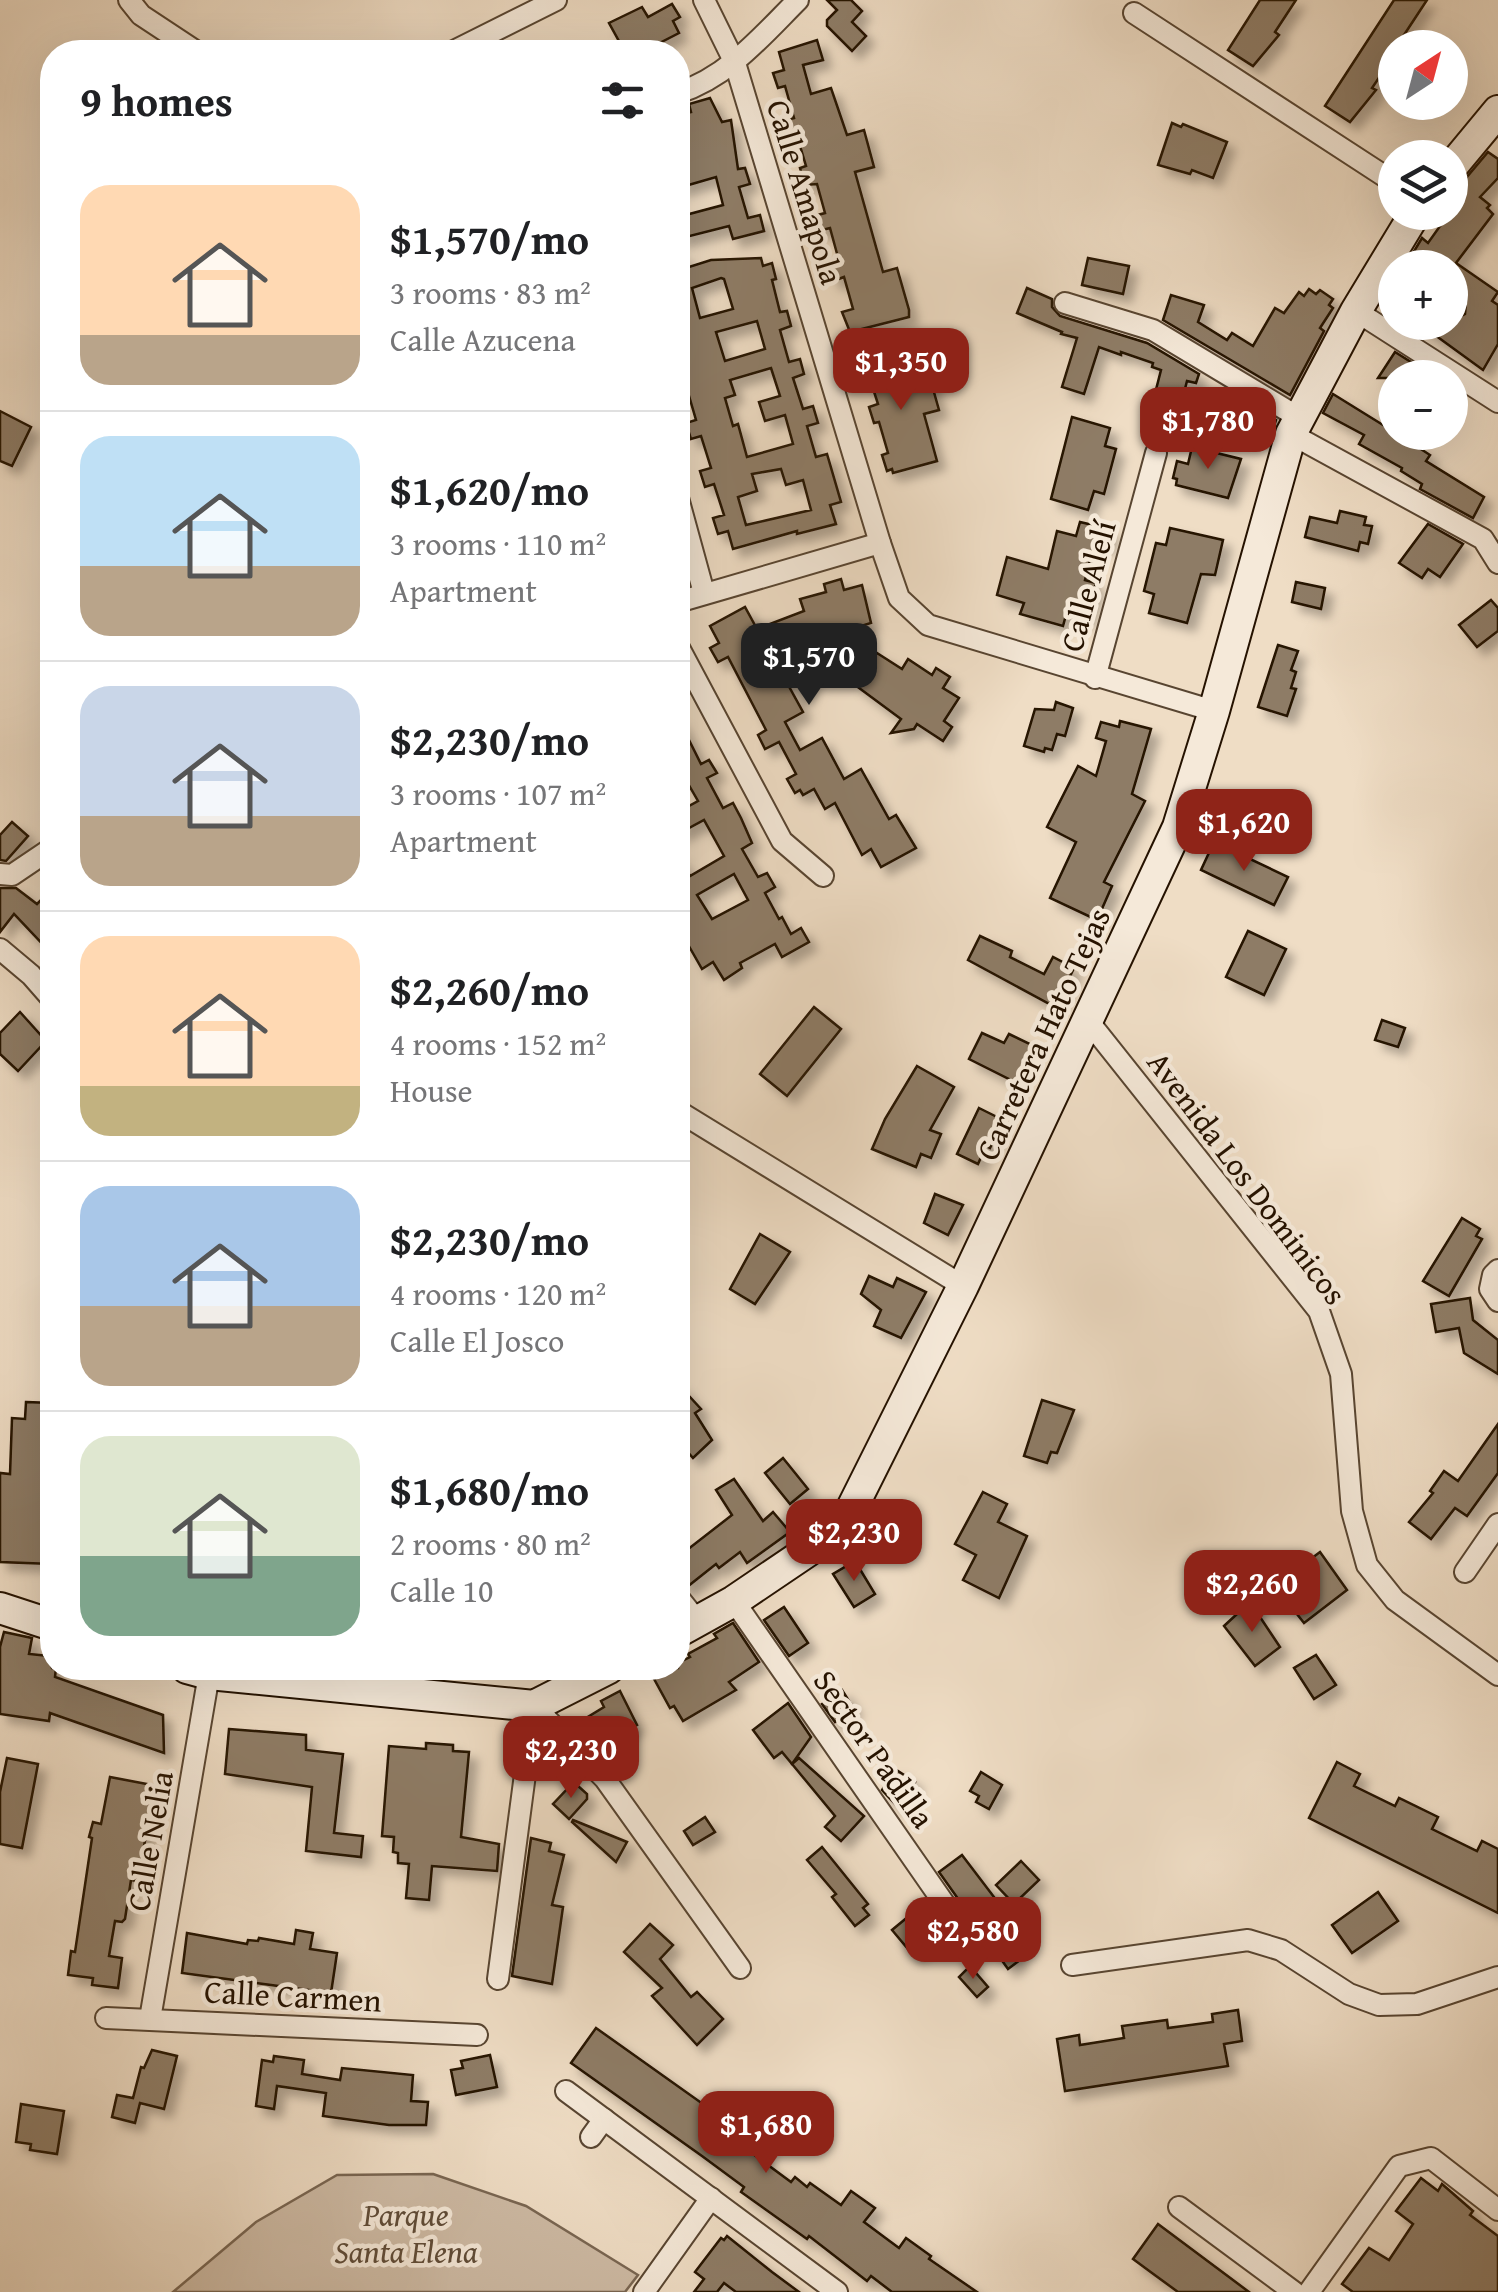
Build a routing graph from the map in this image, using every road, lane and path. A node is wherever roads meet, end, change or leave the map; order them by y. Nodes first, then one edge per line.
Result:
1 (129, 0) edge
2 (556, 0) edge
3 (704, 0) edge
4 (798, 0) edge
5 (1134, 13) dead end
6 (178, 40) edge
7 (476, 40) edge
8 (735, 63) junction
9 (690, 89) edge
10 (1498, 112) edge
11 (1468, 148) edge
12 (1378, 172) edge
13 (1378, 281) edge
14 (1064, 303) dead end
15 (1356, 311) junction
16 (1498, 402) edge
17 (1294, 425) junction
18 (1156, 452) dead end
19 (690, 542) edge
20 (880, 544) junction
21 (1498, 564) edge
22 (704, 593) junction
23 (690, 598) edge
24 (690, 668) edge
25 (1095, 678) junction
26 (1214, 711) junction
27 (40, 856) edge
28 (0, 874) edge
29 (824, 876) dead end
30 (0, 949) edge
31 (40, 985) edge
32 (1089, 1022) junction
33 (690, 1118) edge
34 (1498, 1270) edge
35 (962, 1286) junction
36 (1498, 1301) edge
37 (1498, 1524) edge
38 (1465, 1572) dead end
39 (734, 1601) junction
40 (0, 1608) edge
41 (40, 1620) edge
42 (690, 1626) edge
43 (1498, 1675) edge
44 (197, 1680) edge
45 (284, 1680) edge
46 (585, 1680) edge
47 (534, 1706) junction
48 (964, 1932) dead end
49 (1072, 1965) dead end
50 (740, 1968) dead end
51 (1498, 1977) edge
52 (498, 1979) dead end
53 (106, 2018) dead end
54 (150, 2018) junction
55 (476, 2035) dead end
56 (566, 2091) dead end
57 (604, 2119) junction
58 (590, 2137) dead end
59 (711, 2198) junction
60 (1179, 2208) dead end
61 (1498, 2210) edge
62 (644, 2292) edge
63 (837, 2292) edge
64 (1294, 2292) edge
65 (1309, 2292) edge

1 - 6 street
2 - 7 street
3 - 8 street, Calle Amapola
4 - 8 street
5 - 12 street
8 - 9 street
8 - 20 street, Calle Amapola
10 - 11 street
13 - 15 street, Carretera Hato Tejas
14 - 17 street
15 - 16 street
15 - 17 street, Carretera Hato Tejas
17 - 21 street
17 - 26 street, Carretera Hato Tejas
18 - 25 street, Calle Alelí
19 - 22 street
20 - 22 street
20 - 25 street, Calle Amapola
22 - 23 street
24 - 29 street
25 - 26 street, Calle Amapola
26 - 32 street, Carretera Hato Tejas
27 - 28 street
30 - 31 street
32 - 35 street, Carretera Hato Tejas
32 - 43 street, Avenida Los Dominicos
33 - 35 street
34 - 36 street
35 - 39 street, Carretera Hato Tejas
37 - 38 street
39 - 42 street, Carretera Hato Tejas
39 - 48 street, Sector Padilla
40 - 41 street
44 - 54 street, Calle Nelia
45 - 47 street
46 - 47 street
47 - 50 street
47 - 52 street
49 - 51 street
53 - 54 street, Calle Carmen
54 - 55 street, Calle Carmen
56 - 57 street
57 - 58 street
57 - 59 street
59 - 62 street
59 - 63 street
60 - 64 street
61 - 65 street

